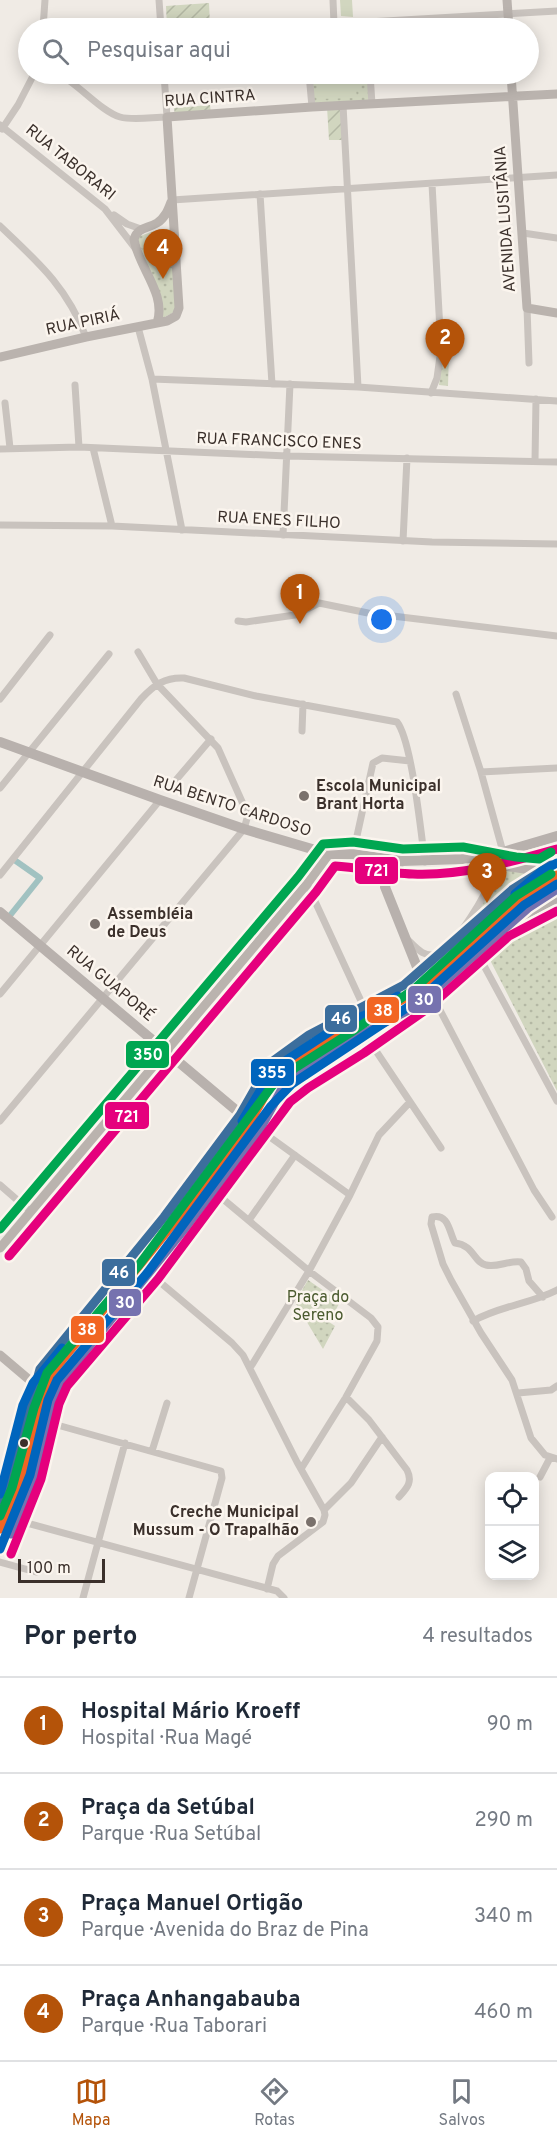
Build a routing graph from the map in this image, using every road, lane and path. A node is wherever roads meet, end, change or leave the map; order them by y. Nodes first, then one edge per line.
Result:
1 (45, 0) edge
2 (159, 0) edge
3 (333, 0) edge
4 (507, 0) edge
5 (557, 11) edge
6 (508, 14) junction
7 (44, 18) edge
8 (160, 18) edge
9 (334, 18) edge
10 (457, 18) edge
11 (508, 18) edge
12 (29, 84) edge
13 (75, 84) edge
14 (165, 84) edge
15 (310, 84) edge
16 (371, 84) edge
17 (511, 84) edge
18 (557, 94) edge
19 (512, 97) junction
20 (372, 104) junction
21 (343, 105) junction
22 (312, 107) junction
23 (167, 117) junction
24 (1, 128) edge
25 (557, 176) edge
26 (518, 177) junction
27 (432, 184) junction
28 (347, 190) junction
29 (260, 194) junction
30 (172, 200) junction
31 (105, 209) junction
32 (155, 224) junction
33 (0, 226) edge
34 (141, 229) junction
35 (523, 233) junction
36 (176, 238) junction
37 (557, 238) edge
38 (136, 250) junction
39 (527, 308) junction
40 (557, 313) edge
41 (157, 323) junction
42 (138, 327) junction
43 (86, 337) junction
44 (0, 357) edge
45 (529, 363) dead end
46 (152, 380) junction
47 (272, 384) junction
48 (290, 384) junction
49 (75, 385) dead end
50 (358, 387) junction
51 (431, 393) junction
52 (536, 399) junction
53 (557, 400) edge
54 (5, 403) dead end
55 (10, 447) junction
56 (79, 447) junction
57 (93, 448) junction
58 (0, 449) edge
59 (166, 452) junction
60 (287, 456) junction
61 (407, 459) junction
62 (535, 461) junction
63 (557, 462) edge
64 (0, 525) edge
65 (112, 526) junction
66 (182, 530) junction
67 (283, 535) junction
68 (403, 541) junction
69 (557, 544) edge
70 (237, 621) dead end
71 (50, 635) dead end
72 (557, 636) edge
73 (138, 652) dead end
74 (109, 654) dead end
75 (157, 684) junction
76 (456, 694) dead end
77 (0, 699) edge
78 (303, 704) junction
79 (302, 730) dead end
80 (211, 739) junction
81 (0, 742) edge
82 (29, 752) junction
83 (410, 761) junction
84 (557, 768) edge
85 (84, 771) junction
86 (481, 772) junction
87 (176, 780) dead end
88 (0, 788) edge
89 (160, 800) junction
90 (244, 829) junction
91 (557, 836) edge
92 (503, 852) junction
93 (329, 854) junction
94 (353, 854) junction
95 (462, 859) junction
96 (402, 861) junction
97 (425, 862) junction
98 (485, 863) junction
99 (557, 863) edge
100 (542, 872) junction
101 (0, 875) edge
102 (307, 884) junction
103 (557, 884) edge
104 (557, 898) edge
105 (0, 912) edge
106 (502, 926) junction
107 (405, 937) junction
108 (40, 945) junction
109 (475, 949) junction
110 (422, 978) junction
111 (430, 991) junction
112 (0, 994) edge
113 (104, 999) junction
114 (367, 1014) junction
115 (366, 1036) junction
116 (167, 1051) junction
117 (557, 1101) edge
118 (410, 1102) junction
119 (244, 1117) junction
120 (0, 1120) edge
121 (256, 1127) junction
122 (441, 1148) dead end
123 (296, 1155) junction
124 (0, 1185) edge
125 (211, 1189) junction
126 (350, 1195) junction
127 (31, 1212) junction
128 (552, 1217) dead end
129 (249, 1220) junction
130 (0, 1248) edge
131 (309, 1271) junction
132 (148, 1272) junction
133 (557, 1290) edge
134 (543, 1297) junction
135 (474, 1321) junction
136 (2, 1361) edge
137 (250, 1368) junction
138 (33, 1383) junction
139 (557, 1386) edge
140 (518, 1394) junction
141 (346, 1397) junction
142 (167, 1403) dead end
143 (43, 1421) junction
144 (382, 1437) junction
145 (124, 1443) junction
146 (152, 1451) junction
147 (554, 1459) edge
148 (301, 1469) junction
149 (540, 1477) dead end
150 (0, 1494) edge
151 (399, 1497) dead end
152 (324, 1510) junction
153 (7, 1528) edge
154 (98, 1544) junction
155 (0, 1550) edge
156 (0, 1562) edge
157 (196, 1569) junction
158 (36, 1572) dead end
159 (267, 1589) junction
160 (83, 1598) edge
161 (189, 1598) edge
162 (283, 1598) edge

1 - 7 street
2 - 8 street
3 - 9 street
4 - 6 street
5 - 6 street
6 - 10 street
6 - 11 street
12 - 24 street
13 - 23 street, RUA CINTRA
14 - 23 street
15 - 22 street
16 - 20 street
17 - 19 street, AVENIDA LUSITÂNIA
18 - 19 street, RUA CINTRA
19 - 20 street, RUA CINTRA
19 - 26 street, AVENIDA LUSITÂNIA
20 - 21 street, RUA CINTRA
21 - 22 street, RUA CINTRA
21 - 28 street
22 - 23 street, RUA CINTRA
23 - 30 street
24 - 31 street, RUA TABORARI
25 - 26 street
26 - 27 street
26 - 35 street, AVENIDA LUSITÂNIA
27 - 28 street
27 - 51 street
28 - 29 street
28 - 50 street
29 - 30 street
29 - 47 street
30 - 32 street
30 - 36 street
31 - 34 street
31 - 38 street, RUA TABORARI
32 - 34 street
32 - 36 street
33 - 43 street
34 - 38 street
35 - 37 street
35 - 39 street, AVENIDA LUSITÂNIA
36 - 41 street, RUA PIRIÁ
38 - 41 street, RUA TABORARI
39 - 40 street
39 - 45 street, AVENIDA LUSITÂNIA
41 - 42 street, RUA PIRIÁ
42 - 43 street, RUA PIRIÁ
42 - 46 street
43 - 44 street, RUA PIRIÁ
46 - 47 street
46 - 59 street
47 - 48 street
48 - 50 street
48 - 60 street
49 - 56 street
50 - 51 street
51 - 52 street
52 - 53 street
52 - 62 street
54 - 55 street
55 - 56 street, RUA FRANCISCO ENES
55 - 58 street, RUA FRANCISCO ENES
56 - 57 street, RUA FRANCISCO ENES
57 - 59 street, RUA FRANCISCO ENES
57 - 65 street
59 - 60 street, RUA FRANCISCO ENES
59 - 66 street
60 - 61 street, RUA FRANCISCO ENES
60 - 67 street
61 - 62 street, RUA FRANCISCO ENES
61 - 68 street
62 - 63 street, RUA FRANCISCO ENES
64 - 65 street, RUA ENES FILHO
65 - 66 street, RUA ENES FILHO
66 - 67 street, RUA ENES FILHO
67 - 68 street, RUA ENES FILHO
68 - 69 street, RUA ENES FILHO
70 - 72 street
71 - 77 street
73 - 75 street
74 - 82 street
75 - 78 street
75 - 80 street
75 - 85 street
76 - 86 street
78 - 79 street
78 - 83 street
80 - 87 street
80 - 90 street
81 - 82 main road, RUA BENTO CARDOSO
82 - 85 main road, RUA BENTO CARDOSO
82 - 88 street
83 - 94 street
83 - 97 street
84 - 86 street
85 - 89 main road, RUA BENTO CARDOSO
85 - 101 street
86 - 92 street
89 - 90 main road, RUA BENTO CARDOSO
89 - 108 street
90 - 93 main road, RUA BENTO CARDOSO
90 - 113 street
91 - 92 main road
92 - 95 main road
93 - 94 main road, RUA BENTO CARDOSO
93 - 102 street
94 - 96 main road, RUA BENTO CARDOSO
95 - 97 main road, RUA BENTO CARDOSO
95 - 98 main road
96 - 97 main road, RUA BENTO CARDOSO
96 - 107 main road
98 - 100 main road
98 - 107 street
99 - 100 main road
100 - 110 main road
102 - 114 street
102 - 116 street
103 - 106 main road
104 - 106 main road
105 - 108 main road, RUA GUAPORÉ
106 - 109 main road
107 - 110 main road
108 - 112 street
108 - 113 main road, RUA GUAPORÉ
109 - 111 main road
109 - 117 street
110 - 111 main road
110 - 114 main road
111 - 115 main road
111 - 128 street
113 - 116 main road, RUA GUAPORÉ
113 - 120 street
114 - 119 main road
115 - 118 street
115 - 121 main road
116 - 119 main road, RUA GUAPORÉ
116 - 127 street
118 - 122 street
118 - 126 street
119 - 121 main road, RUA GUAPORÉ
119 - 138 main road
121 - 123 street
121 - 125 main road
123 - 126 street
123 - 129 street
124 - 127 street
125 - 129 street
125 - 132 main road
126 - 131 street
127 - 130 street
129 - 131 street
131 - 137 street
131 - 141 street
132 - 137 street
132 - 143 main road
133 - 134 street
134 - 135 street
134 - 135 street
135 - 140 street
136 - 138 street
137 - 148 street
138 - 150 main road
139 - 140 street
140 - 147 street
141 - 144 street
141 - 148 street
142 - 146 street
143 - 145 street
143 - 153 main road
144 - 151 street
144 - 152 street
145 - 146 street
145 - 154 street
146 - 157 street
147 - 149 street
148 - 152 street
152 - 159 street
153 - 154 street
153 - 155 main road
154 - 157 street
154 - 160 street
156 - 158 street
157 - 159 street
157 - 161 street
159 - 162 street

